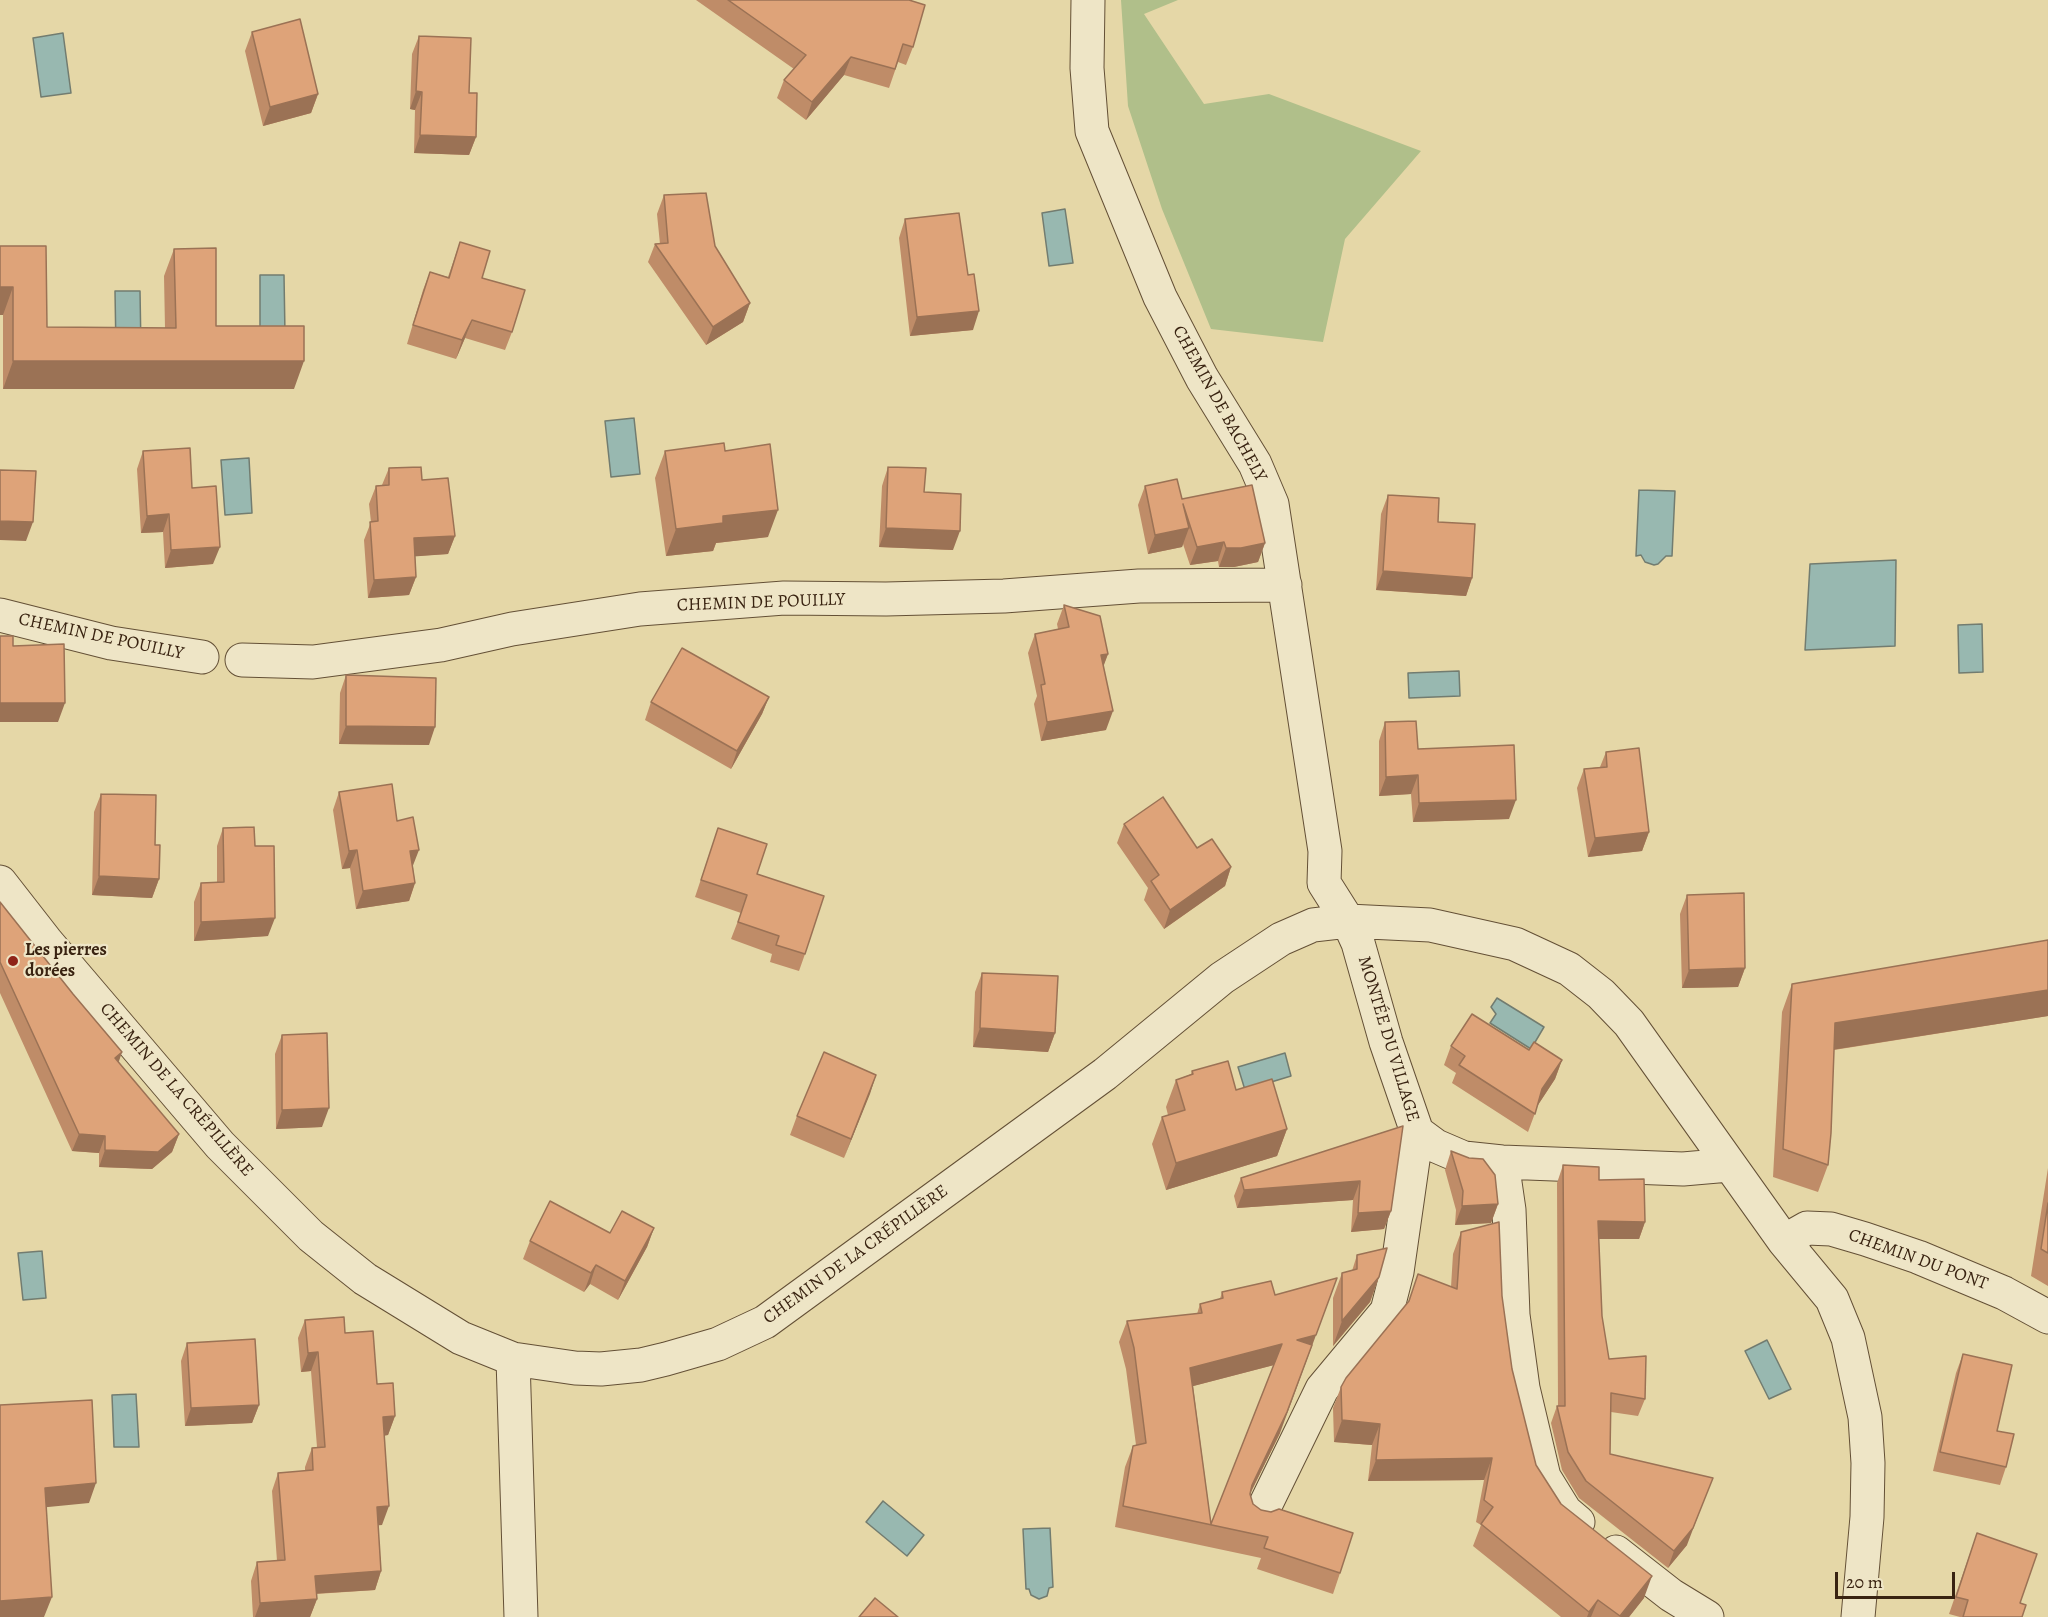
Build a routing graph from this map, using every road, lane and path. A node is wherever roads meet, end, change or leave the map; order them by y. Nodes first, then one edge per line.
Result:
1 (1088, 0) edge
2 (1285, 585) junction
3 (0, 615) edge
4 (202, 657) dead end
5 (242, 660) dead end
6 (0, 882) edge
7 (1348, 921) junction
8 (1417, 1132) junction
9 (1502, 1162) junction
10 (1729, 1165) junction
11 (1784, 1241) junction
12 (2048, 1317) edge
13 (513, 1359) junction
14 (1261, 1515) edge
15 (521, 1617) edge
16 (1707, 1617) edge
17 (1858, 1617) edge

1 - 2 street, CHEMIN DE BACHELY
2 - 5 street, CHEMIN DE POUILLY
2 - 7 street, CHEMIN DE BACHELY
3 - 4 street, CHEMIN DE POUILLY
6 - 13 street, CHEMIN DE LA CRÉPILLÈRE
7 - 8 street, MONTÉE DU VILLAGE
7 - 10 street, CHEMIN DE LA CRÉPILLÈRE
7 - 13 street, CHEMIN DE LA CRÉPILLÈRE
8 - 9 street
8 - 14 street, MONTÉE DU VILLAGE
9 - 10 street
9 - 16 street
10 - 11 street, CHEMIN DE LA CRÉPILLÈRE
11 - 12 street, CHEMIN DU PONT
11 - 17 street, CHEMIN DE LA CRÉPILLÈRE
13 - 15 street

